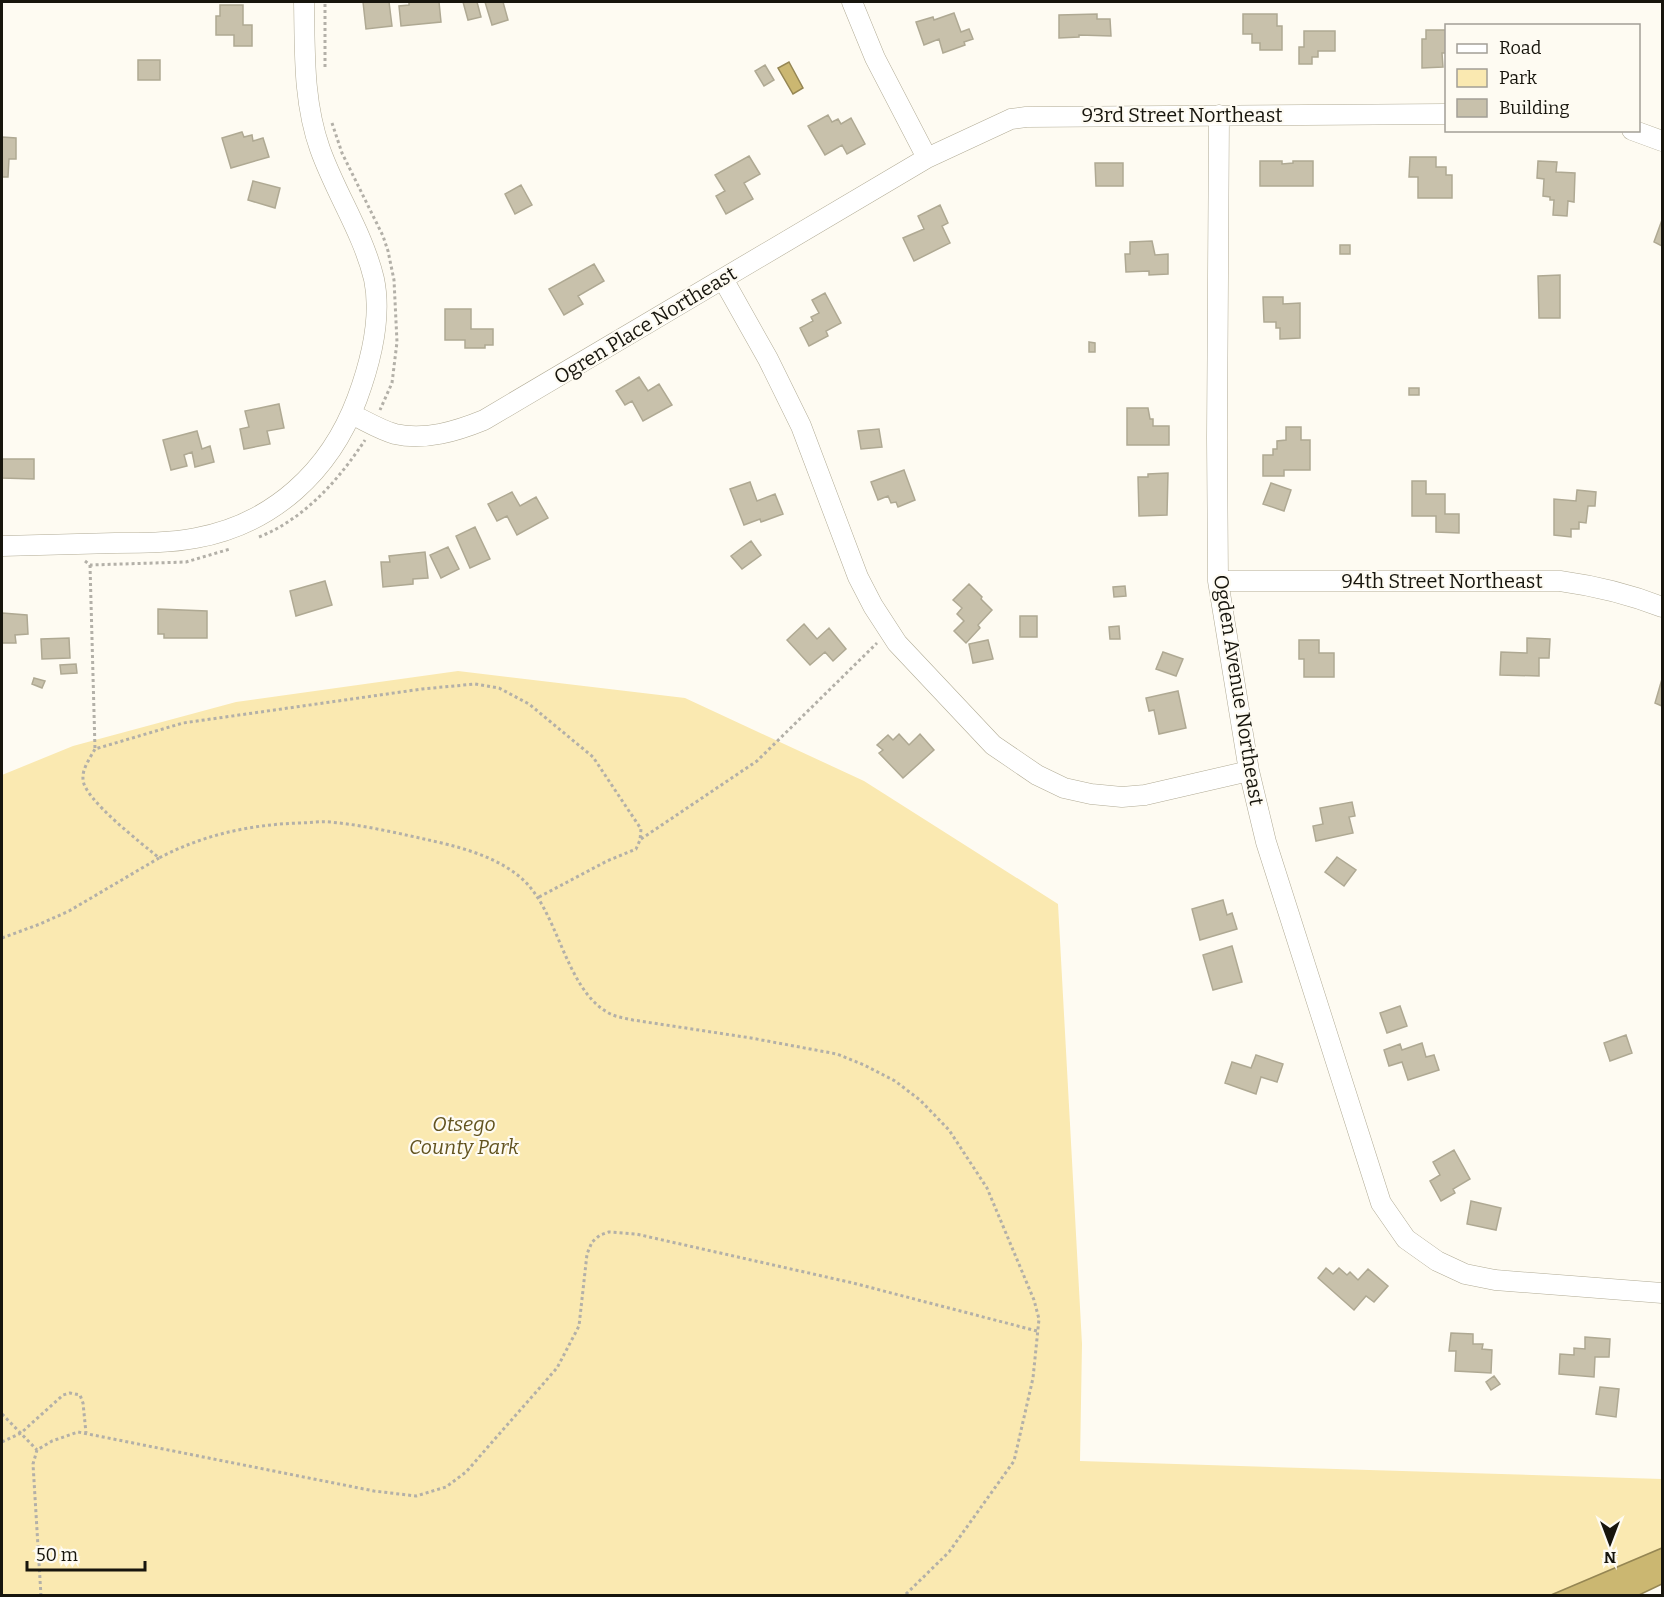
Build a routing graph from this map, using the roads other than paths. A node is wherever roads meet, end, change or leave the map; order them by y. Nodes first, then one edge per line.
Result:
1 (304, 2) edge
2 (852, 2) edge
3 (1445, 114) edge
4 (1219, 115) junction
5 (1637, 132) edge
6 (1662, 141) edge
7 (927, 158) junction
8 (723, 279) junction
9 (351, 414) junction
10 (2, 546) edge
11 (1218, 581) junction
12 (1662, 607) edge
13 (1249, 771) junction
14 (1662, 1293) edge

1 - 9 street
2 - 7 street
3 - 4 street, 93rd Street Northeast
4 - 7 street, 93rd Street Northeast
4 - 11 street, Ogden Avenue Northeast
5 - 6 street
7 - 8 street, Ogren Place Northeast
8 - 9 street, Ogren Place Northeast
8 - 13 street
9 - 10 street
11 - 12 street, 94th Street Northeast
11 - 13 street, Ogden Avenue Northeast
13 - 14 street, Ogden Avenue Northeast

